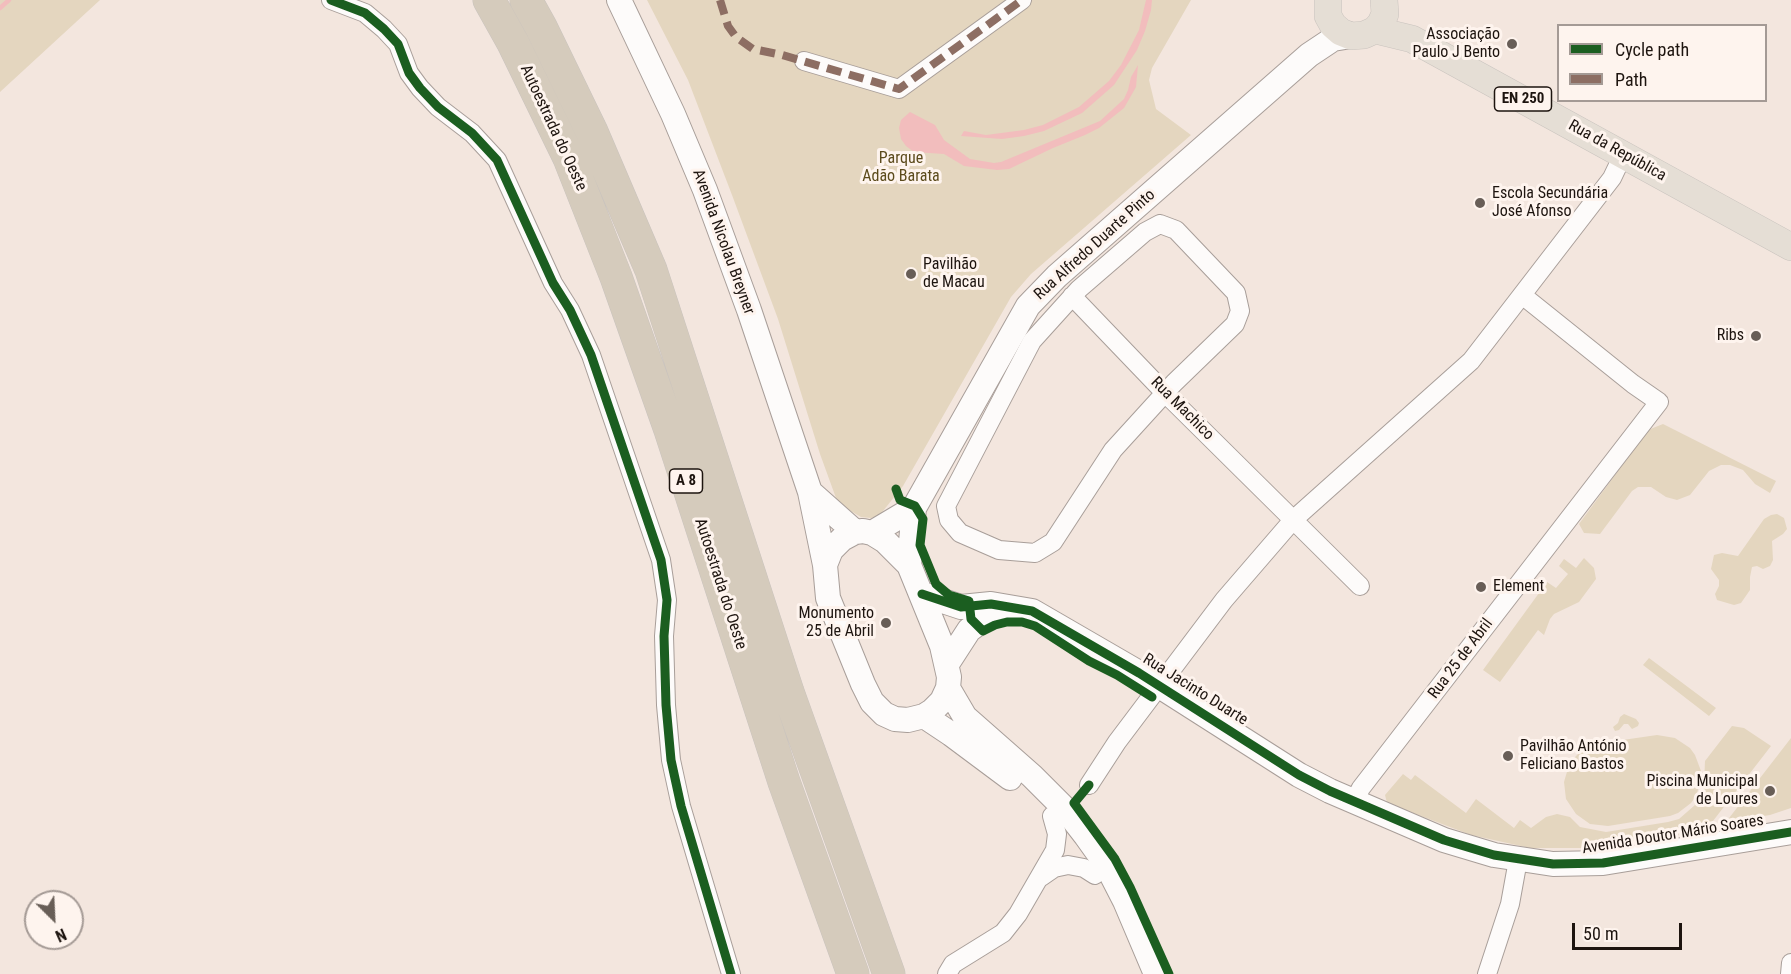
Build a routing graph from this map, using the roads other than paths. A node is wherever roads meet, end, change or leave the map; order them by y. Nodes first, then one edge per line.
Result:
1 (331, 0) edge
2 (489, 0) edge
3 (526, 0) edge
4 (619, 0) edge
5 (1022, 0) edge
6 (1384, 2) edge
7 (1327, 4) edge
8 (1363, 33) junction
9 (1412, 39) junction
10 (1309, 55) junction
11 (804, 62) dead end
12 (1623, 155) junction
13 (1791, 247) edge
14 (1522, 295) junction
15 (1072, 297) junction
16 (1166, 393) junction
17 (810, 492) junction
18 (914, 508) junction
19 (1293, 520) junction
20 (863, 532) junction
21 (825, 565) junction
22 (909, 565) junction
23 (1360, 586) dead end
24 (922, 594) junction
25 (1019, 607) junction
26 (947, 664) junction
27 (1160, 685) junction
28 (948, 688) junction
29 (924, 716) junction
30 (1089, 785) dead end
31 (1353, 803) junction
32 (1052, 816) junction
33 (1791, 832) edge
34 (1518, 860) junction
35 (1095, 875) junction
36 (1041, 877) junction
37 (1791, 963) edge
38 (731, 974) edge
39 (853, 974) edge
40 (888, 974) edge
41 (947, 974) edge
42 (1142, 974) edge
43 (1156, 974) edge
44 (1487, 974) edge
45 (1790, 974) edge

1 - 38 street
2 - 39 highway, Autoestrada do Oeste / A 8
3 - 40 highway, Autoestrada do Oeste / A 8
4 - 17 main road, Avenida Nicolau Breyner
5 - 11 street
6 - 8 main road, EN 250
6 - 9 main road, Rua da República / EN 250
7 - 8 main road, EN 250
7 - 10 main road, Rua Alfredo Duarte Pinto
8 - 9 main road, Rua da República / EN 250
8 - 10 main road, Rua Alfredo Duarte Pinto
9 - 12 main road, Rua da República / EN 250
10 - 18 main road, Rua Alfredo Duarte Pinto
12 - 13 main road, Rua da República / EN 250
12 - 14 street
14 - 19 street
14 - 31 street, Rua 25 de Abril
15 - 16 street, Rua Machico
15 - 16 street
15 - 16 street
16 - 19 street, Rua Machico
17 - 20 main road
17 - 21 main road, Avenida Nicolau Breyner
18 - 20 main road
18 - 22 main road, Rua Alfredo Duarte Pinto
19 - 23 street, Rua Machico
19 - 27 street
20 - 21 main road
20 - 22 main road
21 - 29 main road, Avenida Nicolau Breyner
22 - 24 main road
24 - 25 main road, Rua Jacinto Duarte
24 - 26 main road
25 - 26 main road
25 - 27 main road, Rua Jacinto Duarte
26 - 28 main road
27 - 30 street
27 - 31 main road, Rua Jacinto Duarte
28 - 29 main road
28 - 43 main road
29 - 32 main road
31 - 34 main road, Avenida Doutor Mário Soares
32 - 35 main road
32 - 36 street
33 - 34 main road, Avenida Doutor Mário Soares
34 - 44 street
35 - 36 street
35 - 42 main road
36 - 41 street
37 - 45 street

